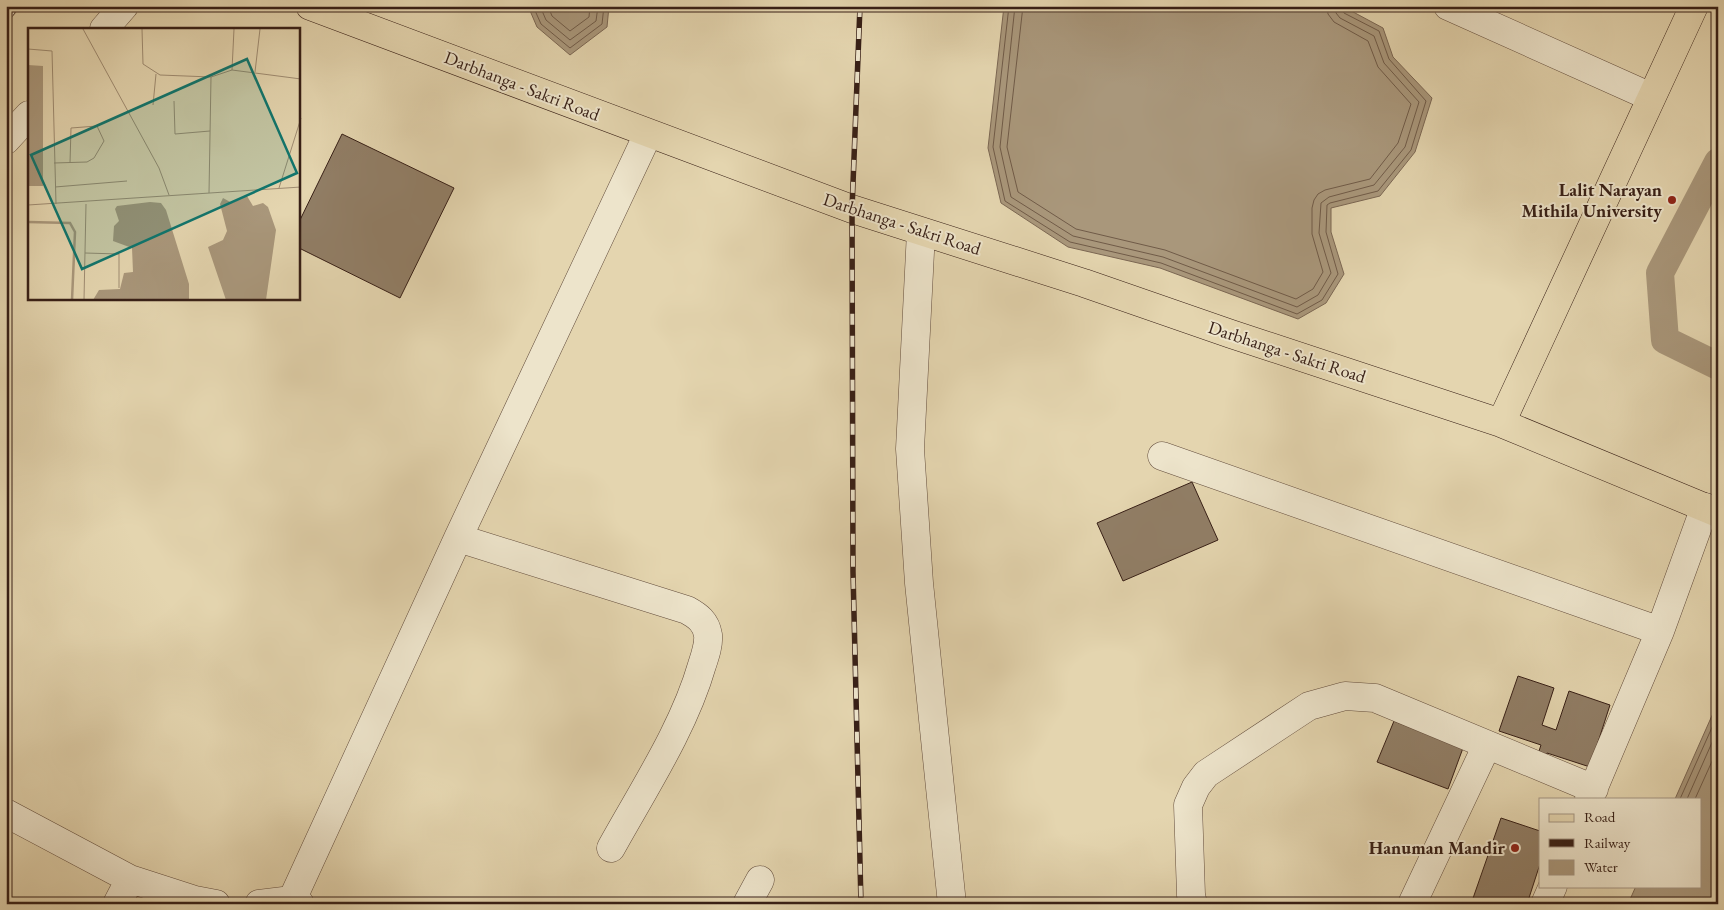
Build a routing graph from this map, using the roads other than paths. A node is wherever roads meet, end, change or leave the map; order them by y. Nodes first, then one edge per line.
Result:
1 (124, 6) edge
2 (310, 6) edge
3 (1448, 6) edge
4 (1694, 6) edge
5 (105, 28) edge
6 (1651, 97) junction
7 (28, 116) edge
8 (648, 134) junction
9 (6, 140) edge
10 (921, 232) junction
11 (1501, 423) junction
12 (1162, 456) dead end
13 (1711, 510) edge
14 (458, 538) junction
15 (1660, 631) junction
16 (1487, 745) junction
17 (1592, 794) edge
18 (6, 813) edge
19 (611, 848) dead end
20 (130, 879) junction
21 (760, 880) dead end
22 (1552, 888) edge
23 (296, 902) edge
24 (117, 904) edge
25 (216, 904) edge
26 (259, 904) edge
27 (747, 904) edge
28 (952, 904) edge
29 (1193, 904) edge
30 (1412, 904) edge
31 (1545, 904) edge

1 - 5 street
2 - 8 main road, Darbhanga - Sakri Road
3 - 6 street
4 - 6 main road
6 - 11 main road
7 - 9 street
8 - 10 main road, Darbhanga - Sakri Road
8 - 14 street
10 - 11 main road, Darbhanga - Sakri Road
10 - 28 street
11 - 13 main road, Darbhanga - Sakri Road
12 - 15 street
13 - 15 street
14 - 19 street
14 - 23 street
15 - 17 street
16 - 17 street
16 - 29 street
16 - 30 street
18 - 20 street
20 - 24 street
20 - 25 street
21 - 27 street
22 - 31 street
23 - 26 street

